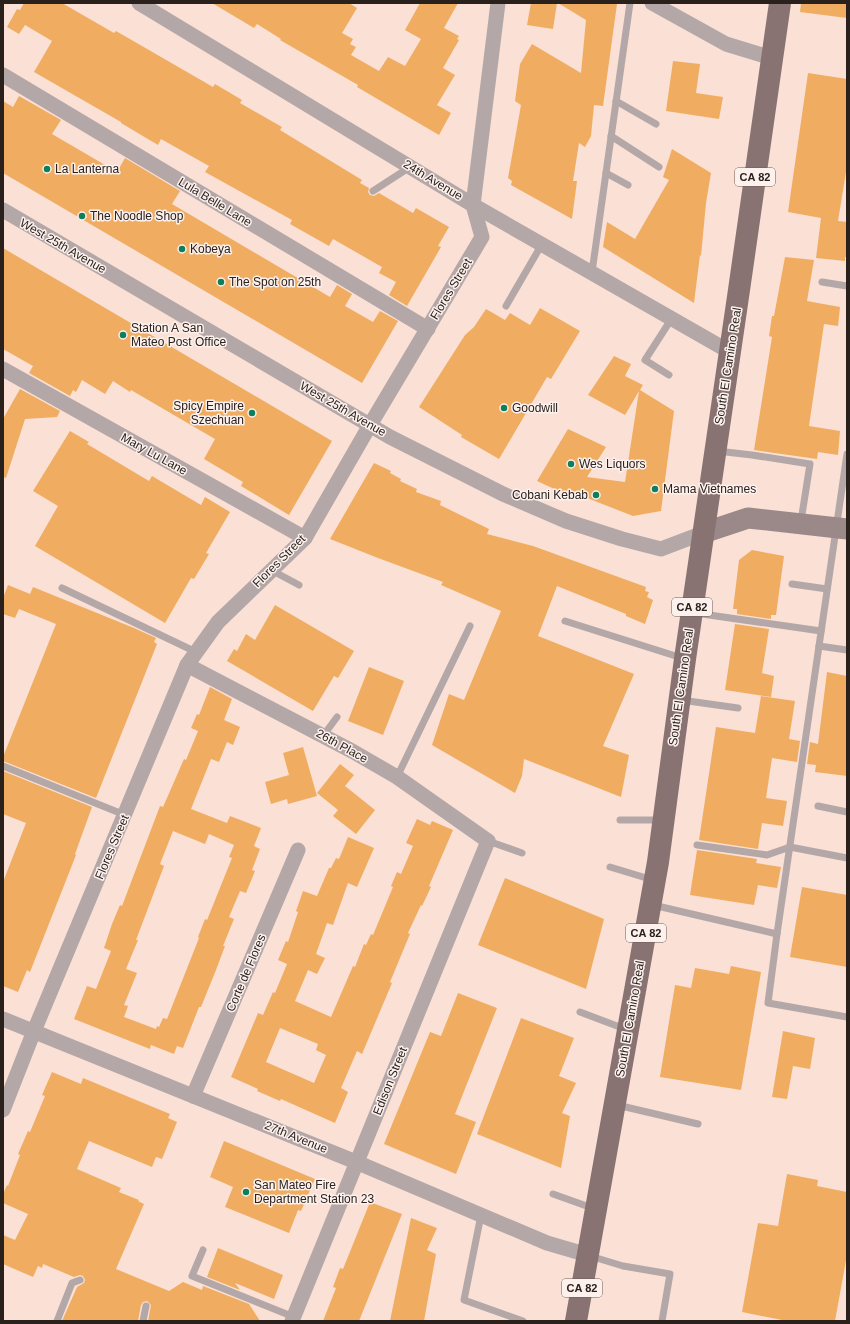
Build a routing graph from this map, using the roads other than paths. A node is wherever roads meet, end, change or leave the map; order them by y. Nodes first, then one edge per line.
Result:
1 (139, 3) edge
2 (498, 3) edge
3 (630, 3) edge
4 (652, 3) edge
5 (780, 3) edge
6 (772, 58) junction
7 (3, 75) edge
8 (616, 101) junction
9 (656, 124) dead end
10 (611, 136) junction
11 (659, 166) dead end
12 (410, 167) junction
13 (606, 173) junction
14 (628, 185) dead end
15 (373, 191) dead end
16 (473, 205) junction
17 (3, 210) edge
18 (542, 244) junction
19 (592, 272) junction
20 (822, 282) dead end
21 (847, 286) edge
22 (506, 306) dead end
23 (672, 318) junction
24 (428, 328) junction
25 (730, 352) junction
26 (3, 369) edge
27 (669, 376) dead end
28 (370, 425) junction
29 (715, 451) junction
30 (847, 454) edge
31 (800, 523) junction
32 (842, 528) edge
33 (703, 533) junction
34 (305, 538) junction
35 (271, 570) junction
36 (299, 584) dead end
37 (792, 584) dead end
38 (62, 588) dead end
39 (827, 589) junction
40 (691, 612) junction
41 (565, 621) dead end
42 (470, 626) dead end
43 (821, 631) junction
44 (819, 646) junction
45 (847, 650) edge
46 (196, 652) junction
47 (685, 659) junction
48 (187, 665) junction
49 (679, 700) junction
50 (738, 708) dead end
51 (337, 717) dead end
52 (323, 736) junction
53 (3, 766) edge
54 (397, 777) junction
55 (818, 806) dead end
56 (847, 812) edge
57 (125, 815) junction
58 (620, 820) dead end
59 (664, 820) junction
60 (488, 841) junction
61 (697, 845) dead end
62 (790, 848) junction
63 (298, 850) dead end
64 (522, 853) dead end
65 (847, 858) edge
66 (610, 867) dead end
67 (655, 881) junction
68 (651, 904) junction
69 (777, 934) junction
70 (580, 1012) dead end
71 (847, 1017) edge
72 (3, 1019) edge
73 (628, 1030) junction
74 (34, 1031) junction
75 (193, 1096) junction
76 (615, 1105) junction
77 (3, 1110) edge
78 (698, 1124) dead end
79 (356, 1162) junction
80 (553, 1194) dead end
81 (596, 1209) junction
82 (481, 1215) junction
83 (203, 1250) dead end
84 (588, 1255) junction
85 (80, 1280) dead end
86 (146, 1306) dead end
87 (293, 1319) edge
88 (57, 1321) edge
89 (143, 1321) edge
90 (523, 1321) edge
91 (576, 1321) edge
92 (662, 1321) edge

1 - 12 street, 24th Avenue
2 - 16 street, Flores Street
3 - 8 lane
4 - 6 street
5 - 6 main road, South El Camino Real / CA 82
6 - 25 main road, South El Camino Real / CA 82
7 - 24 street, Lula Belle Lane
8 - 9 lane
8 - 10 lane
10 - 11 lane
10 - 13 lane
12 - 15 lane
12 - 16 street, 24th Avenue
13 - 14 lane
13 - 19 lane
16 - 18 street, 24th Avenue
16 - 24 street, Flores Street
17 - 28 street, West 25th Avenue
18 - 19 street, 24th Avenue
18 - 22 lane
19 - 23 street, 24th Avenue
20 - 21 lane
23 - 25 street, 24th Avenue
23 - 27 lane
24 - 28 street, Flores Street
25 - 29 main road, South El Camino Real / CA 82
26 - 34 street, Mary Lu Lane
28 - 33 street, West 25th Avenue
28 - 34 street, Flores Street
29 - 31 lane
29 - 33 main road, South El Camino Real / CA 82
30 - 32 lane
31 - 32 main road
31 - 33 main road
32 - 39 lane
33 - 40 main road, South El Camino Real / CA 82
34 - 35 street, Flores Street
35 - 36 lane
35 - 46 street, Flores Street
37 - 39 lane
38 - 46 lane
39 - 43 lane
40 - 43 lane
40 - 47 main road, South El Camino Real / CA 82
41 - 47 lane
42 - 54 lane
43 - 44 lane
44 - 45 lane
44 - 62 lane
46 - 48 street, Flores Street
47 - 49 main road, South El Camino Real / CA 82
48 - 52 street, 26th Place
48 - 57 street, Flores Street
49 - 50 lane
49 - 59 main road, South El Camino Real / CA 82
51 - 52 lane
52 - 54 street, 26th Place
53 - 57 lane
54 - 60 street, 26th Place
55 - 56 lane
57 - 74 street, Flores Street
58 - 59 lane
59 - 67 main road, South El Camino Real / CA 82
60 - 64 lane
60 - 79 street, Edison Street
61 - 62 lane
62 - 65 lane
62 - 69 lane
63 - 75 street, Corte de Flores
66 - 67 lane
67 - 68 main road, South El Camino Real / CA 82
68 - 69 lane
68 - 73 main road, South El Camino Real / CA 82
69 - 71 lane
70 - 73 lane
72 - 74 street, 27th Avenue
73 - 76 main road, South El Camino Real / CA 82
74 - 75 street, 27th Avenue
74 - 77 street, Flores Street
75 - 79 street, 27th Avenue
76 - 78 lane
76 - 81 main road, South El Camino Real / CA 82
79 - 82 street, 27th Avenue
79 - 87 street, Edison Street
80 - 81 lane
81 - 84 main road, South El Camino Real / CA 82
82 - 84 street, 27th Avenue
82 - 90 lane
83 - 87 lane
84 - 91 main road, South El Camino Real / CA 82
84 - 92 lane
85 - 88 lane
86 - 89 lane

